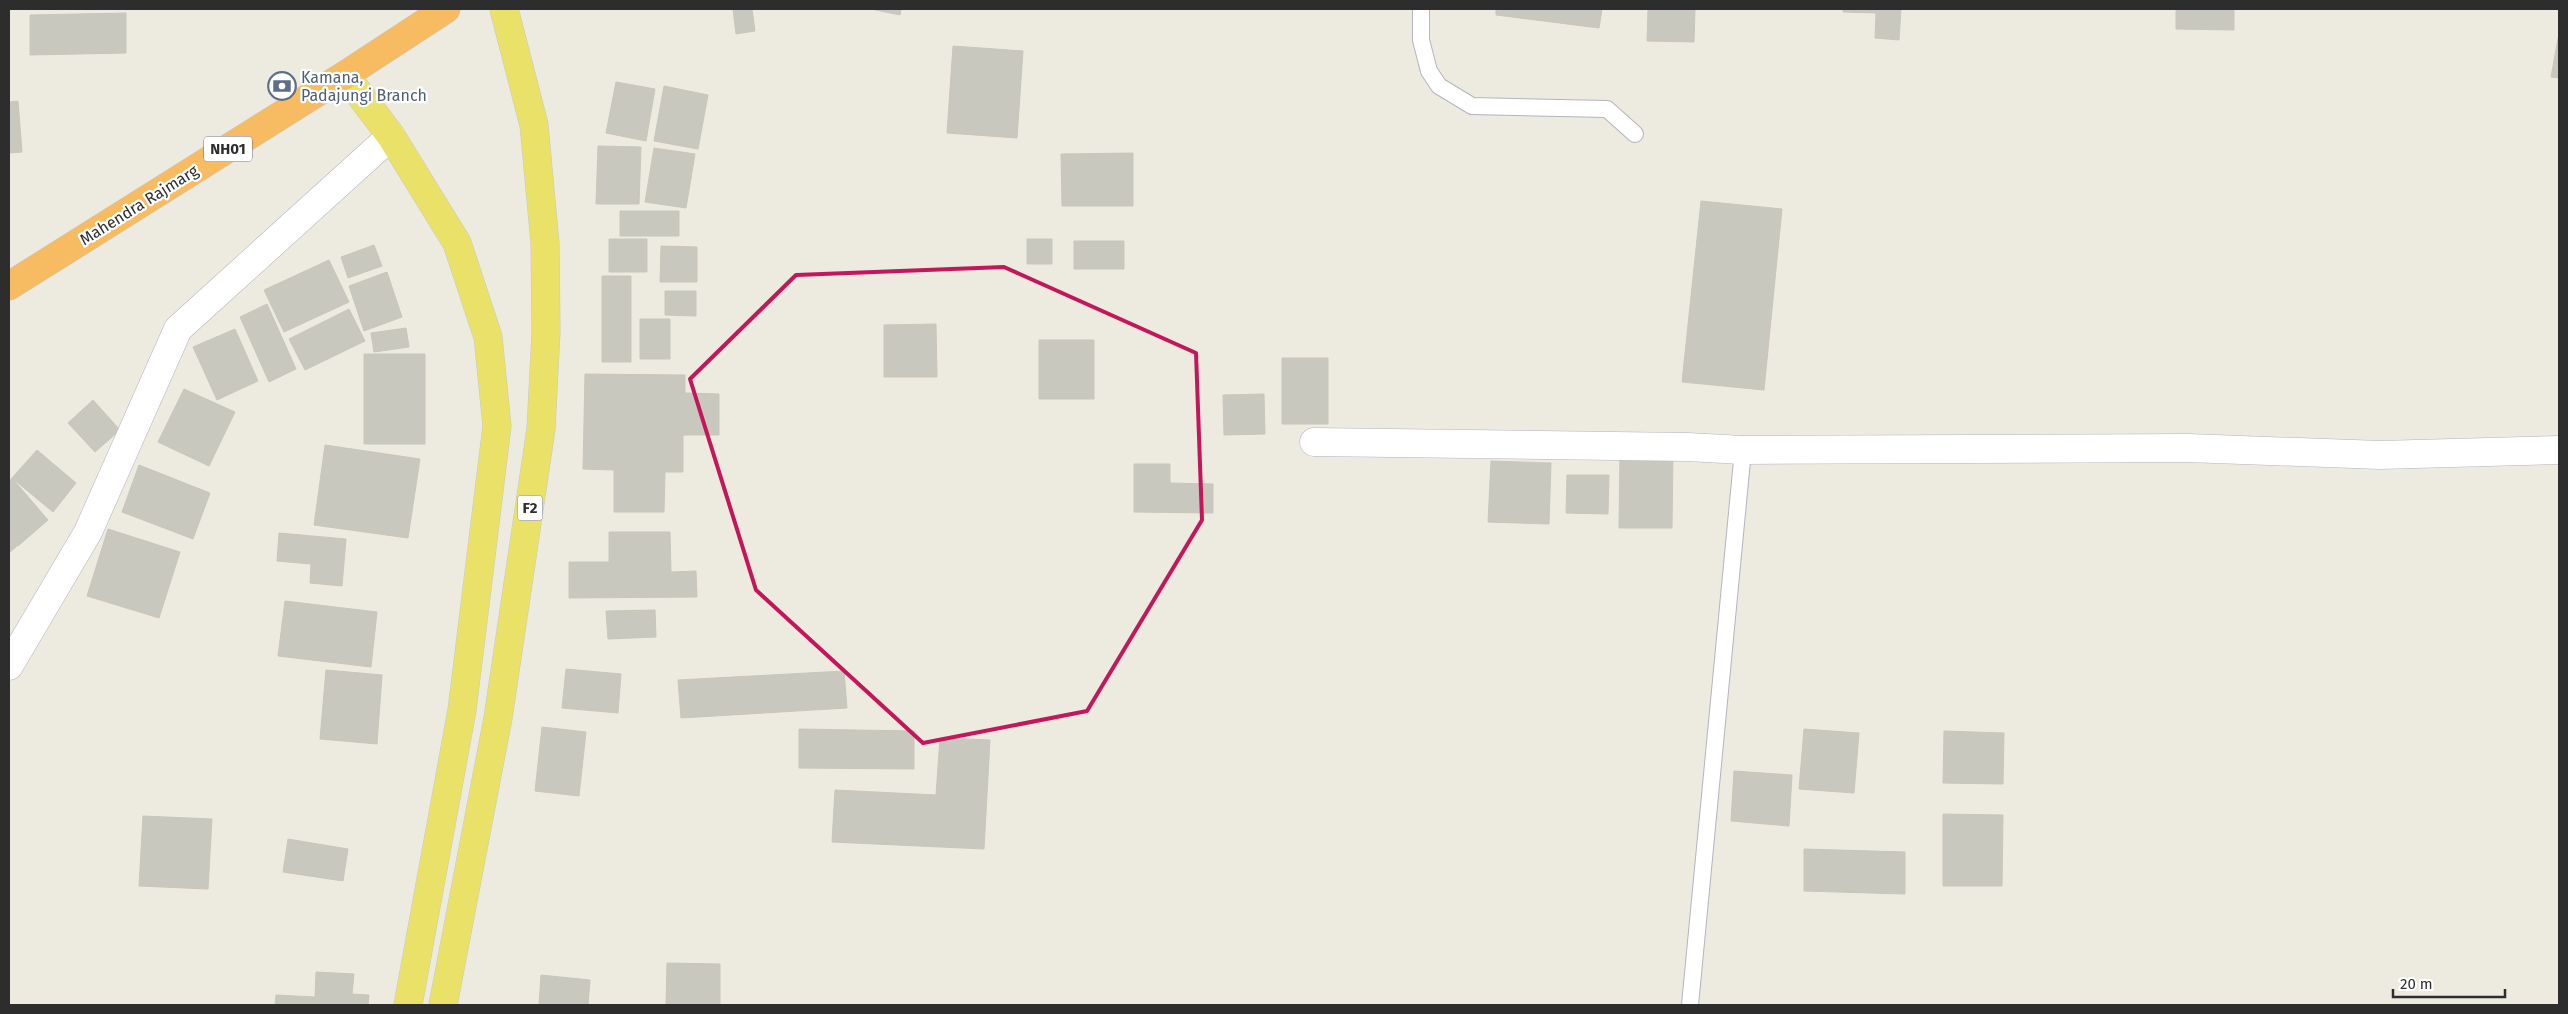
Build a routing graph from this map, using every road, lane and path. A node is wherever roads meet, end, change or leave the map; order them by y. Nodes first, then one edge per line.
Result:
1 (504, 9) edge
2 (1421, 9) edge
3 (434, 12) edge
4 (345, 75) junction
5 (1635, 134) dead end
6 (390, 136) junction
7 (9, 286) edge
8 (1314, 442) dead end
9 (1743, 450) junction
10 (2559, 450) edge
11 (9, 666) edge
12 (408, 1005) edge
13 (443, 1005) edge
14 (1690, 1005) edge

1 - 13 main road, F2
2 - 5 lane
3 - 4 highway, Mahendra Rajmarg / NH01
4 - 6 main road
4 - 7 highway, Mahendra Rajmarg / NH01
6 - 11 street
6 - 12 main road
8 - 9 street
9 - 10 street
9 - 14 lane

